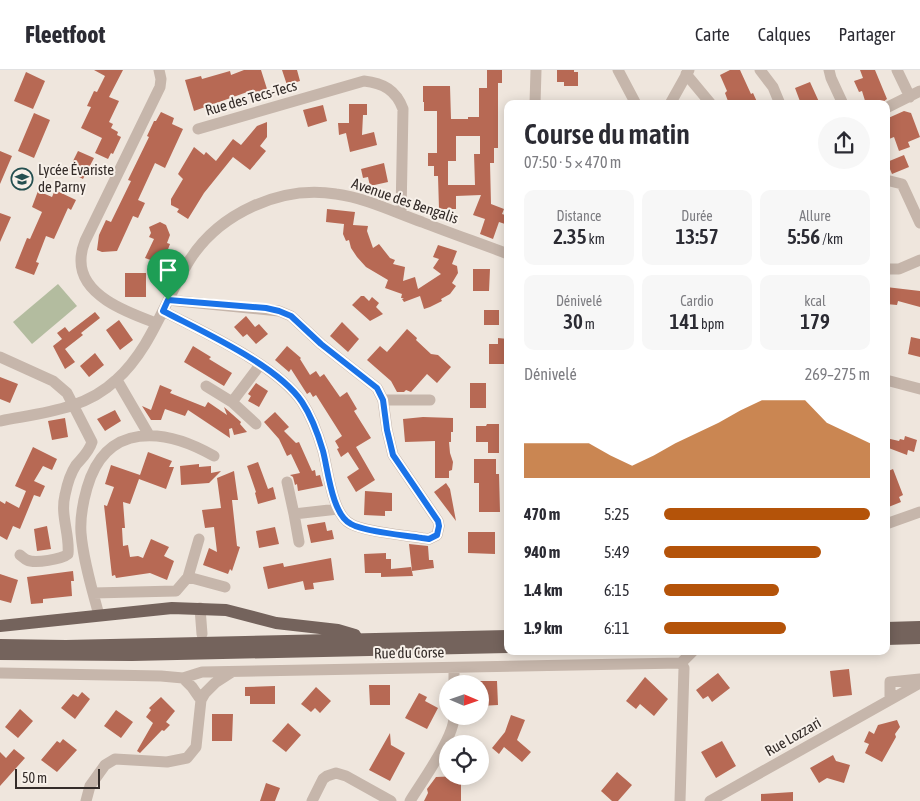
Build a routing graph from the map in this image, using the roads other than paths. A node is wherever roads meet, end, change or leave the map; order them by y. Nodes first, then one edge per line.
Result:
1 (159, 70) edge
2 (536, 70) edge
3 (618, 70) edge
4 (760, 70) edge
5 (829, 70) edge
6 (897, 70) edge
7 (688, 72) edge
8 (915, 94) edge
9 (535, 100) edge
10 (634, 100) edge
11 (672, 100) edge
12 (707, 100) edge
13 (778, 100) edge
14 (841, 100) edge
15 (890, 106) edge
16 (198, 129) dead end
17 (890, 181) edge
18 (401, 214) junction
19 (920, 223) edge
20 (504, 253) edge
21 (920, 260) edge
22 (890, 269) edge
23 (168, 300) junction
24 (163, 311) junction
25 (156, 323) junction
26 (0, 358) edge
27 (260, 365) junction
28 (117, 380) junction
29 (890, 381) edge
30 (206, 386) dead end
31 (920, 389) edge
32 (383, 400) junction
33 (430, 400) dead end
34 (232, 402) junction
35 (74, 406) junction
36 (0, 422) edge
37 (256, 424) dead end
38 (148, 435) junction
39 (214, 456) dead end
40 (287, 482) dead end
41 (338, 509) junction
42 (920, 512) edge
43 (294, 514) junction
44 (890, 523) edge
45 (199, 539) dead end
46 (298, 542) dead end
47 (20, 555) dead end
48 (188, 577) junction
49 (225, 587) dead end
50 (93, 593) junction
51 (200, 608) junction
52 (99, 615) junction
53 (0, 626) edge
54 (920, 627) edge
55 (890, 628) edge
56 (202, 634) dead end
57 (504, 636) edge
58 (920, 638) edge
59 (369, 639) junction
60 (890, 639) edge
61 (0, 645) edge
62 (504, 647) edge
63 (0, 654) edge
64 (688, 655) edge
65 (680, 663) junction
66 (454, 668) junction
67 (233, 671) junction
68 (0, 673) edge
69 (454, 675) edge
70 (183, 678) junction
71 (920, 681) edge
72 (200, 700) junction
73 (452, 725) edge
74 (86, 801) edge
75 (312, 801) edge
76 (392, 801) edge
77 (410, 801) edge
78 (680, 801) edge
79 (710, 801) edge

1 - 25 street
2 - 9 street
3 - 10 street
4 - 13 street
5 - 14 street
6 - 8 street
7 - 11 street
7 - 12 street
8 - 15 street
16 - 18 street, Rue des Tecs-Tecs
17 - 19 street
18 - 20 street, Avenue des Bengalis
18 - 23 street, Avenue des Bengalis
21 - 22 street
23 - 24 street, Avenue des Bengalis
23 - 32 street
24 - 25 street, Avenue des Bengalis
24 - 27 street
25 - 28 street, Avenue des Bengalis
26 - 35 street
27 - 34 street
27 - 41 street
28 - 35 street, Avenue des Bengalis
28 - 38 street
29 - 31 street
30 - 34 street
32 - 33 street
32 - 41 street
34 - 37 street
35 - 36 street, Avenue des Bengalis
35 - 47 street
38 - 39 street
38 - 50 street
40 - 43 street
41 - 43 street
42 - 44 street
43 - 46 street
45 - 48 street
48 - 49 street
48 - 50 street
50 - 52 street
51 - 52 main road
51 - 56 street
51 - 59 main road
52 - 53 main road
54 - 55 main road
57 - 59 main road
58 - 60 main road
59 - 61 main road
62 - 63 main road
64 - 65 street
65 - 66 street, Rue du Corse
65 - 78 street
66 - 67 street, Rue du Corse
66 - 69 street
67 - 70 street, Rue du Corse
67 - 72 street
68 - 70 street, Rue du Corse
70 - 72 street
71 - 79 street, Rue Lozzari
72 - 74 street
73 - 77 street
75 - 76 street

